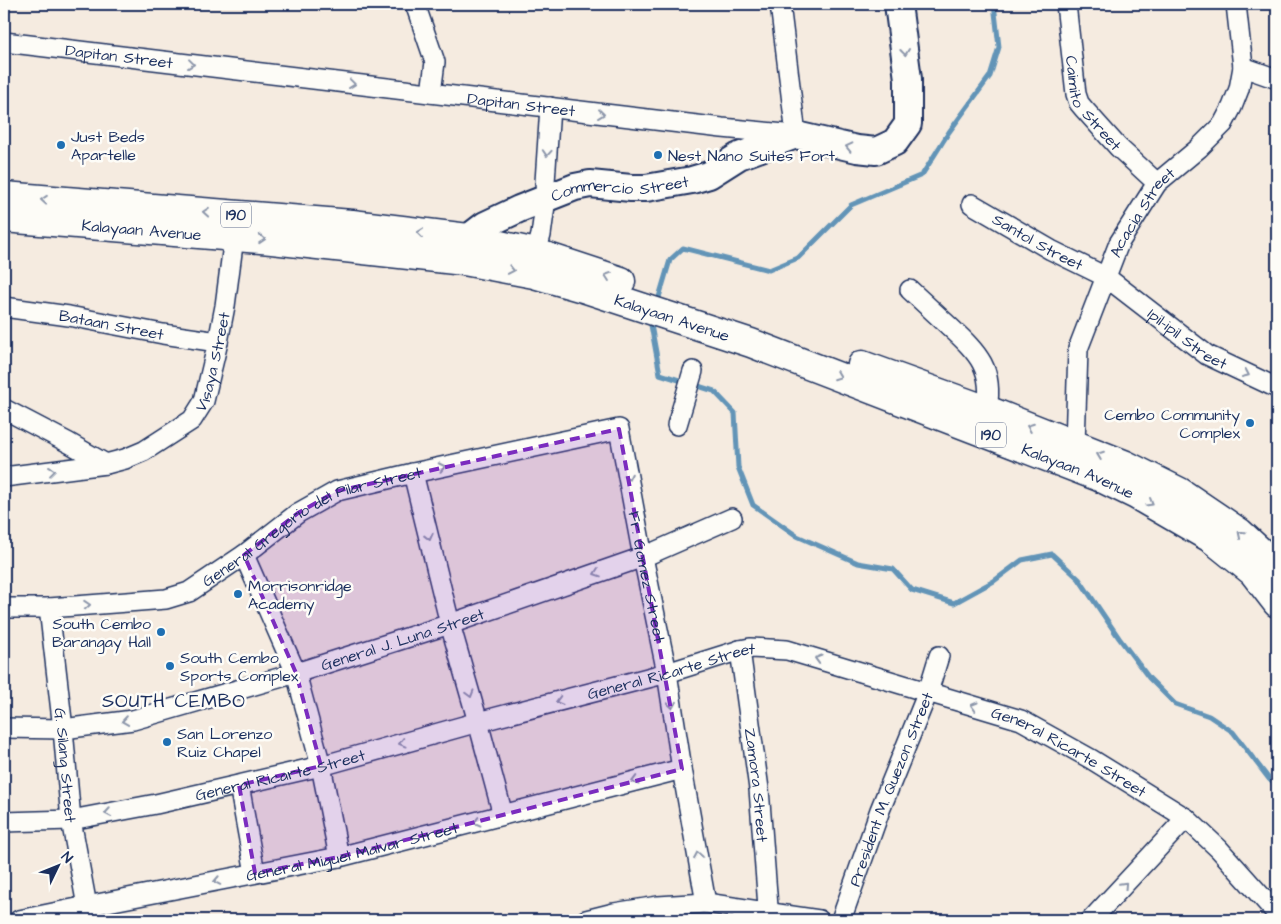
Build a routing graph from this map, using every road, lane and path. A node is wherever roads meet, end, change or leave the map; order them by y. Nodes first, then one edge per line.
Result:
1 (415, 4) edge
2 (780, 4) edge
3 (898, 4) edge
4 (1066, 4) edge
5 (1236, 4) edge
6 (4, 42) edge
7 (1243, 67) junction
8 (1277, 79) edge
9 (431, 93) junction
10 (550, 107) junction
11 (796, 135) junction
12 (1157, 183) junction
13 (4, 196) edge
14 (546, 198) junction
15 (972, 204) dead end
16 (4, 218) edge
17 (234, 237) junction
18 (466, 249) junction
19 (536, 254) junction
20 (1106, 277) junction
21 (910, 290) dead end
22 (631, 294) junction
23 (4, 307) edge
24 (679, 310) junction
25 (218, 342) junction
26 (693, 372) dead end
27 (1277, 388) edge
28 (4, 409) edge
29 (987, 410) junction
30 (677, 424) dead end
31 (619, 429) joint
32 (1075, 445) junction
33 (106, 464) junction
34 (413, 473) junction
35 (4, 477) edge
36 (732, 518) dead end
37 (244, 555) junction
38 (643, 557) junction
39 (1277, 567) edge
40 (1277, 602) edge
41 (4, 608) edge
42 (49, 608) junction
43 (450, 624) junction
44 (740, 650) junction
45 (939, 656) dead end
46 (296, 673) junction
47 (667, 673) junction
48 (928, 692) junction
49 (478, 722) junction
50 (4, 728) edge
51 (63, 729) junction
52 (321, 766) junction
53 (682, 769) junction
54 (239, 785) junction
55 (503, 816) junction
56 (1186, 818) junction
57 (71, 820) junction
58 (4, 822) edge
59 (339, 857) junction
60 (255, 873) junction
61 (706, 903) junction
62 (88, 913) edge
63 (1277, 914) edge
64 (769, 916) edge
65 (19, 920) edge
66 (586, 920) edge
67 (819, 920) edge
68 (841, 920) edge
69 (1091, 920) edge

1 - 9 street
2 - 11 street
3 -> 11 street, Dapitan Street
4 - 12 street, Caimito Street
5 - 7 street, Acacia Street
6 -> 9 street, Dapitan Street
7 - 8 street
7 - 12 street, Acacia Street
9 - 10 street, Dapitan Street
10 -> 11 street, Dapitan Street
10 -> 14 street
11 - 14 street, Commercio Street
12 - 20 street, Acacia Street
18 -> 13 main road, Kalayaan Avenue / 190
14 - 18 street, Commercio Street
14 - 19 street
15 - 20 street, Santol Street
16 - 17 main road, Kalayaan Avenue / 190
17 -> 18 main road, Kalayaan Avenue / 190
17 - 25 street, Visaya Street
18 - 19 main road, Kalayaan Avenue / 190
18 -> 22 main road, Kalayaan Avenue / 190
22 -> 19 main road, Kalayaan Avenue / 190
20 -> 27 street, Ipil-ipil Street
20 - 32 street, Acacia Street
21 - 29 street
22 - 24 main road, Kalayaan Avenue / 190
23 - 25 street, Bataan Street
24 - 29 main road, Kalayaan Avenue / 190
24 -> 40 main road, Kalayaan Avenue / 190
25 - 33 street, Visaya Street
26 - 30 street
28 - 33 street
32 -> 29 main road, Kalayaan Avenue / 190
34 -> 31 street, General Gregorio del Pilar Street
31 -> 38 street, Fr. Gomez Street
39 -> 32 main road, Kalayaan Avenue / 190
35 -> 33 street, Visaya Street
34 - 37 street, General Gregorio del Pilar Street
34 -> 43 street
36 - 38 street, General J. Luna Street
42 -> 37 street, General Gregorio del Pilar Street
37 - 46 street
38 -> 43 street, General J. Luna Street
38 - 47 street, Fr. Gomez Street
41 - 42 street, General Gregorio del Pilar Street
42 - 51 street, G. Silang Street
43 - 46 street, General J. Luna Street
43 -> 49 street
44 - 47 street, General Ricarte Street
48 -> 44 street, General Ricarte Street
44 - 64 street, Zamora Street
45 - 48 street, President M. Quezon Street
46 -> 51 street, General J. Luna Street
46 - 52 street
47 -> 49 street, General Ricarte Street
47 -> 53 street, Fr. Gomez Street
56 -> 48 street, General Ricarte Street
48 - 68 street, President M. Quezon Street
49 -> 52 street, General Ricarte Street
49 - 55 street
50 - 51 street, General J. Luna Street
51 - 57 street, G. Silang Street
52 - 54 street, General Ricarte Street
52 - 59 street
53 -> 55 street, General Miguel Malvar Street
61 -> 53 street, Fr. Gomez Street
54 -> 57 street, General Ricarte Street
54 - 60 street
55 -> 59 street, General Miguel Malvar Street
56 - 63 street, General Ricarte Street
69 -> 56 street
57 - 58 street, General Ricarte Street
57 - 62 street, G. Silang Street
59 - 60 street, General Miguel Malvar Street
60 -> 62 street, General Miguel Malvar Street
61 - 64 street
61 - 66 street
62 - 65 street, General Miguel Malvar Street
64 - 67 street

